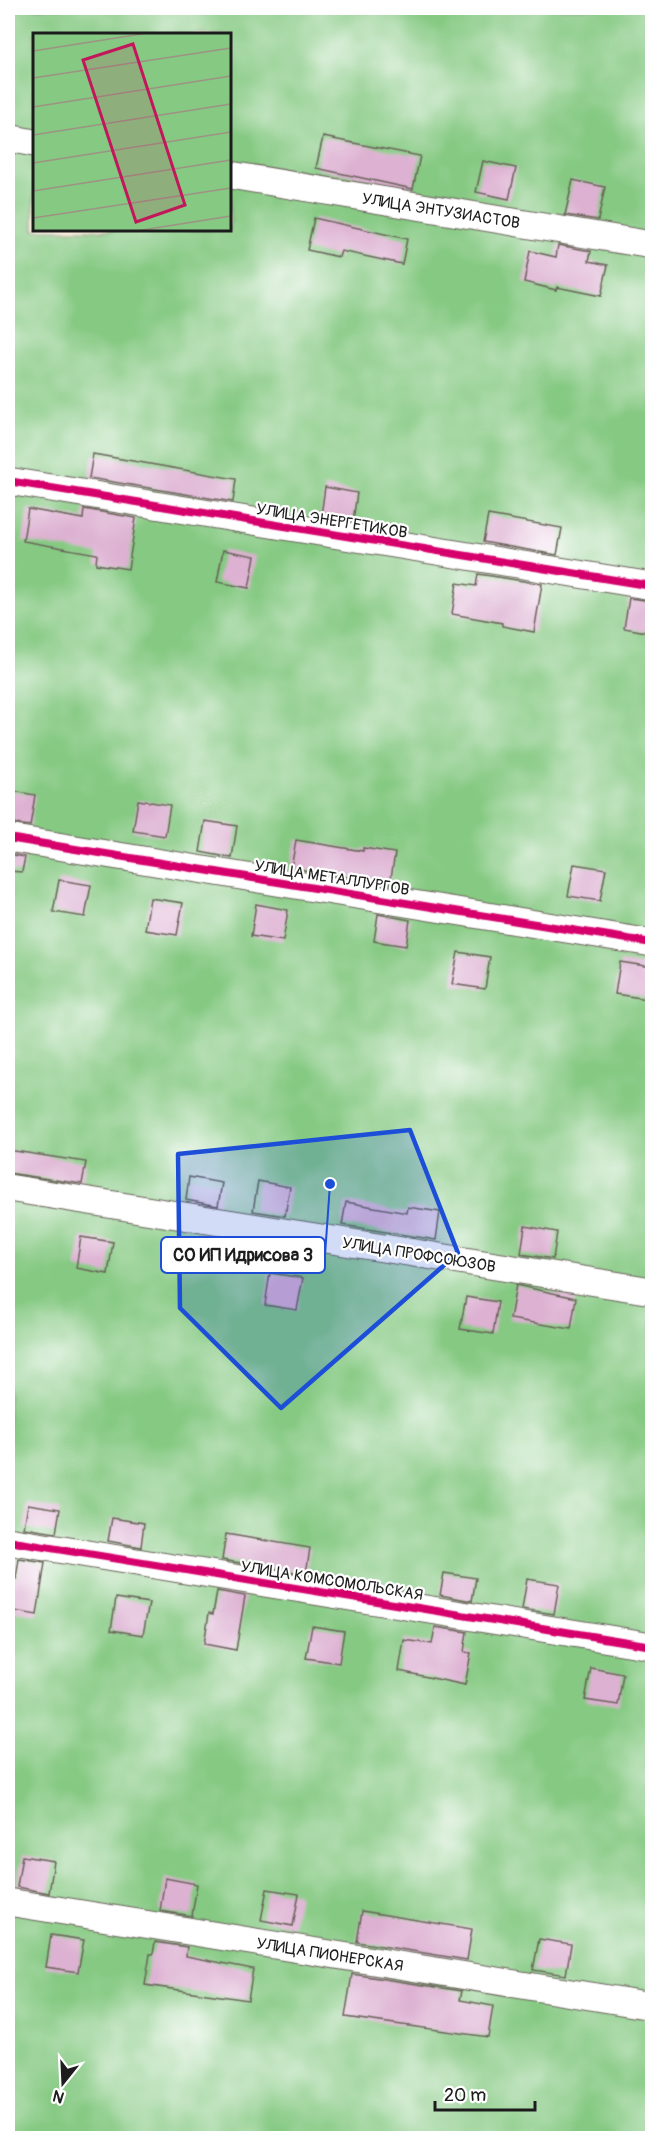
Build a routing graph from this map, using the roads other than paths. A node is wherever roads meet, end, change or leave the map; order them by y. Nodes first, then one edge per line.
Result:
1 (8, 138) edge
2 (33, 143) edge
3 (231, 175) edge
4 (652, 245) edge
5 (8, 481) edge
6 (652, 586) edge
7 (8, 838) edge
8 (652, 943) edge
9 (8, 1188) edge
10 (652, 1291) edge
11 (8, 1541) edge
12 (652, 1646) edge
13 (8, 1902) edge
14 (652, 2006) edge

1 - 2 street
3 - 4 street, УЛИЦА ЭНТУЗИАСТОВ
5 - 6 street, УЛИЦА ЭНЕРГЕТИКОВ
7 - 8 street, УЛИЦА МЕТАЛЛУРГОВ
9 - 10 street, УЛИЦА ПРОФСОЮЗОВ
11 - 12 street, УЛИЦА КОМСОМОЛЬСКАЯ
13 - 14 street, УЛИЦА ПИОНЕРСКАЯ

